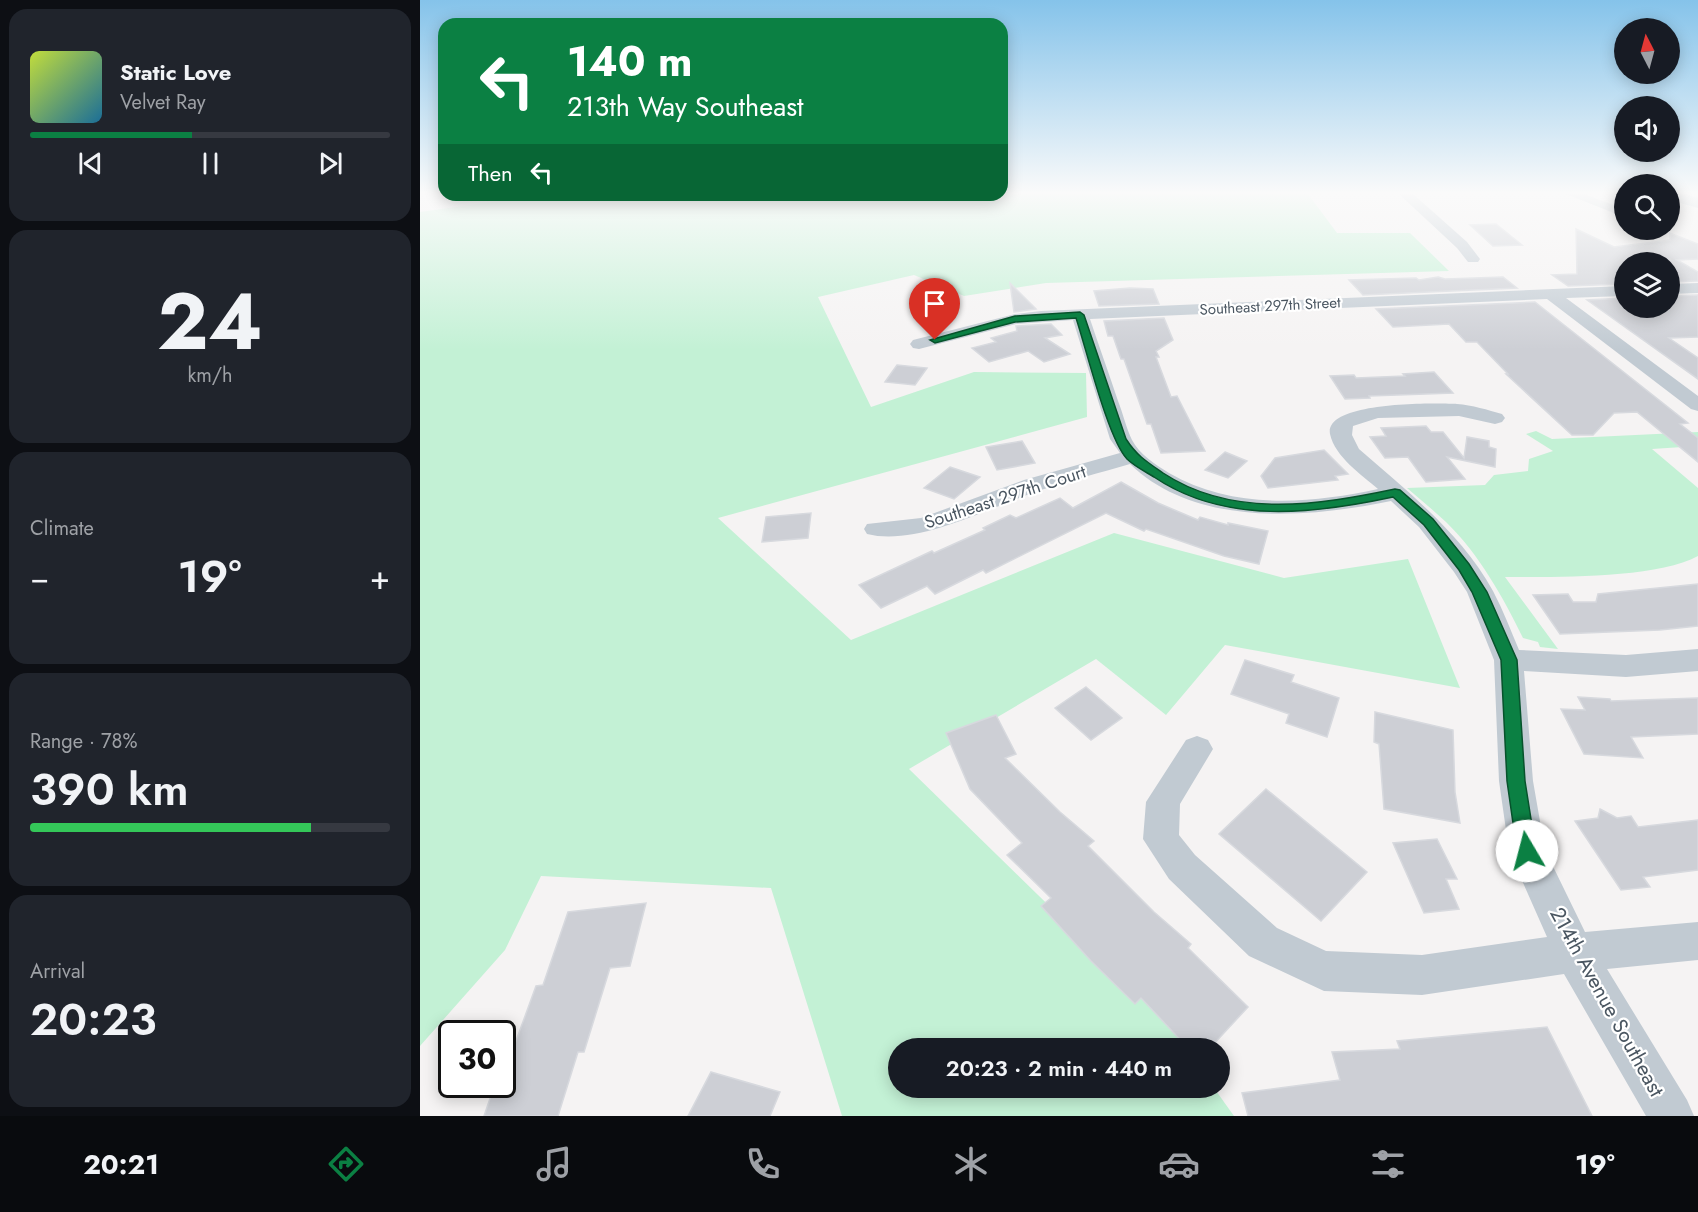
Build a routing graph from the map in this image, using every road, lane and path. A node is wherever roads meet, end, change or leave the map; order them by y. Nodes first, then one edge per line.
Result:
1 (1463, 246) edge
2 (1473, 259) dead end
3 (1680, 289) edge
4 (1695, 290) edge
5 (1614, 291) edge
6 (1550, 294) junction
7 (1080, 315) junction
8 (919, 344) dead end
9 (1698, 405) edge
10 (1495, 418) dead end
11 (1132, 457) junction
12 (1395, 493) junction
13 (876, 529) dead end
14 (1509, 660) junction
15 (1698, 660) edge
16 (1197, 749) dead end
17 (1698, 941) edge
18 (1574, 952) junction
19 (1671, 1116) edge

1 - 2 street
3 - 4 street
5 - 6 street, Southeast 297th Street
6 - 7 street, Southeast 297th Street
6 - 9 street
7 - 8 street, Southeast 297th Street
7 - 11 street
10 - 12 street, 214th Avenue Southeast
11 - 12 street
11 - 13 street, Southeast 297th Court
12 - 14 street, 214th Avenue Southeast
14 - 15 street
14 - 18 street, 214th Avenue Southeast
16 - 18 street
17 - 18 street
18 - 19 street, 214th Avenue Southeast

